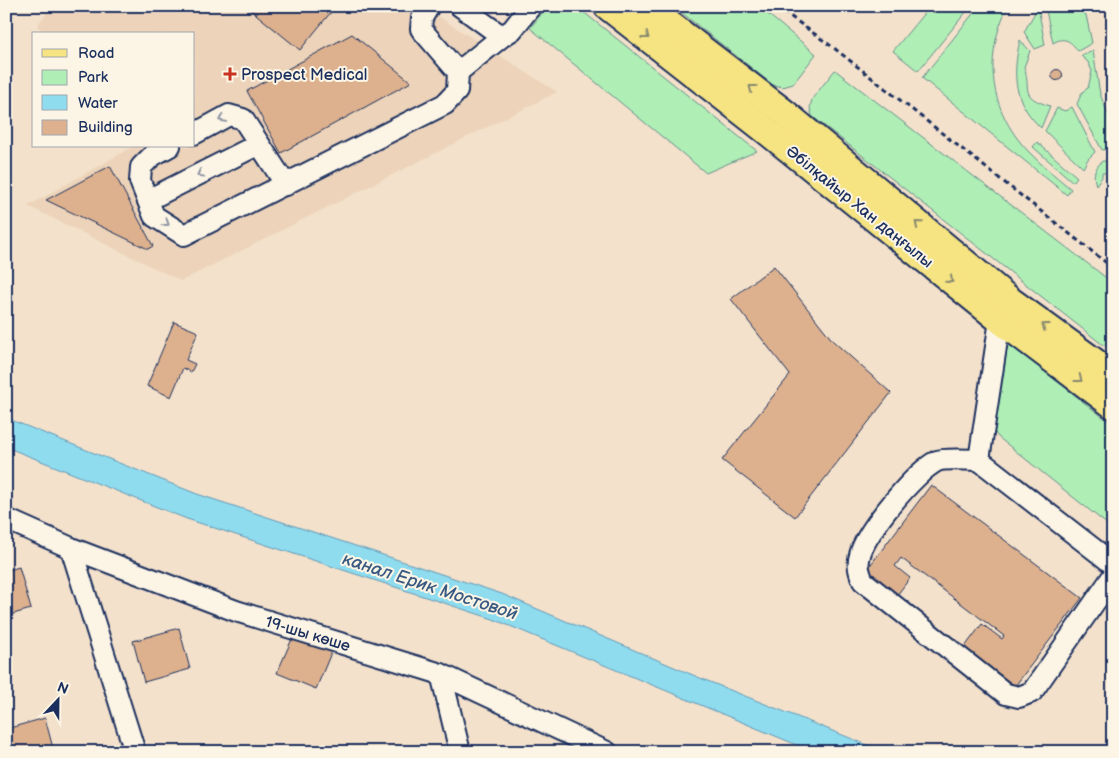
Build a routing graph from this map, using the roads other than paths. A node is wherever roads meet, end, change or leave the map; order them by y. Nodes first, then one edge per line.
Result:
1 (428, 6) edge
2 (460, 6) edge
3 (531, 6) edge
4 (646, 6) edge
5 (617, 9) edge
6 (504, 35) junction
7 (458, 72) junction
8 (777, 123) junction
9 (195, 133) edge
10 (258, 144) junction
11 (166, 148) edge
12 (286, 185) junction
13 (148, 200) junction
14 (1000, 320) junction
15 (1110, 391) edge
16 (980, 460) junction
17 (6, 520) edge
18 (71, 548) junction
19 (1113, 564) edge
20 (1113, 576) edge
21 (441, 674) junction
22 (135, 752) edge
23 (460, 752) edge
24 (607, 752) edge

1 - 7 street
2 - 6 street
3 - 6 street
8 -> 4 main road, Әбілқайыр Хан даңғылы
5 -> 8 main road, Әбілқайыр Хан даңғылы
6 - 7 street
7 - 12 street
8 -> 14 main road, Әбілқайыр Хан даңғылы
15 -> 8 main road, Әбілқайыр Хан даңғылы
10 -> 9 street
10 - 12 street
10 -> 13 street
11 - 13 street
13 -> 12 street
14 -> 15 main road, Әбілқайыр Хан даңғылы
14 - 16 street
16 - 19 street
16 - 20 street
17 - 18 street, 19-шы көше
18 - 21 street, 19-шы көше
18 - 22 street
21 - 23 street
21 - 24 street, 19-шы көше

